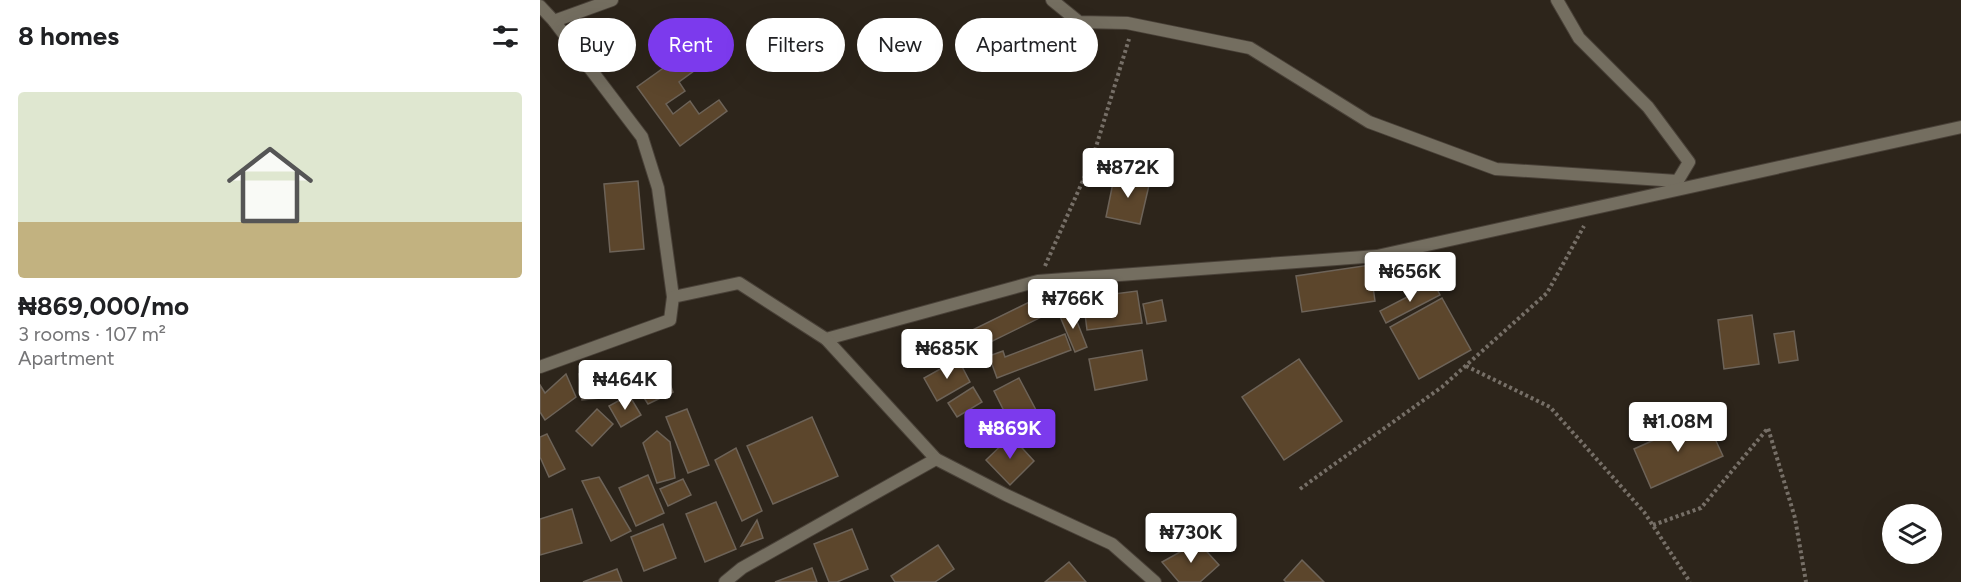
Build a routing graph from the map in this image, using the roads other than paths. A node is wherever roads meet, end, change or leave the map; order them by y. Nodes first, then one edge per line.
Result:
1 (612, 0) edge
2 (1052, 0) edge
3 (1557, 0) edge
4 (540, 6) edge
5 (554, 21) junction
6 (1961, 127) edge
7 (1675, 186) junction
8 (673, 297) junction
9 (826, 339) junction
10 (540, 367) edge
11 (936, 459) junction
12 (726, 582) edge
13 (1155, 582) edge

1 - 5 street
2 - 7 street
3 - 7 street
4 - 5 street
5 - 8 street
6 - 7 street
7 - 9 street
8 - 9 street
8 - 10 street
9 - 11 street
11 - 12 street
11 - 13 street

